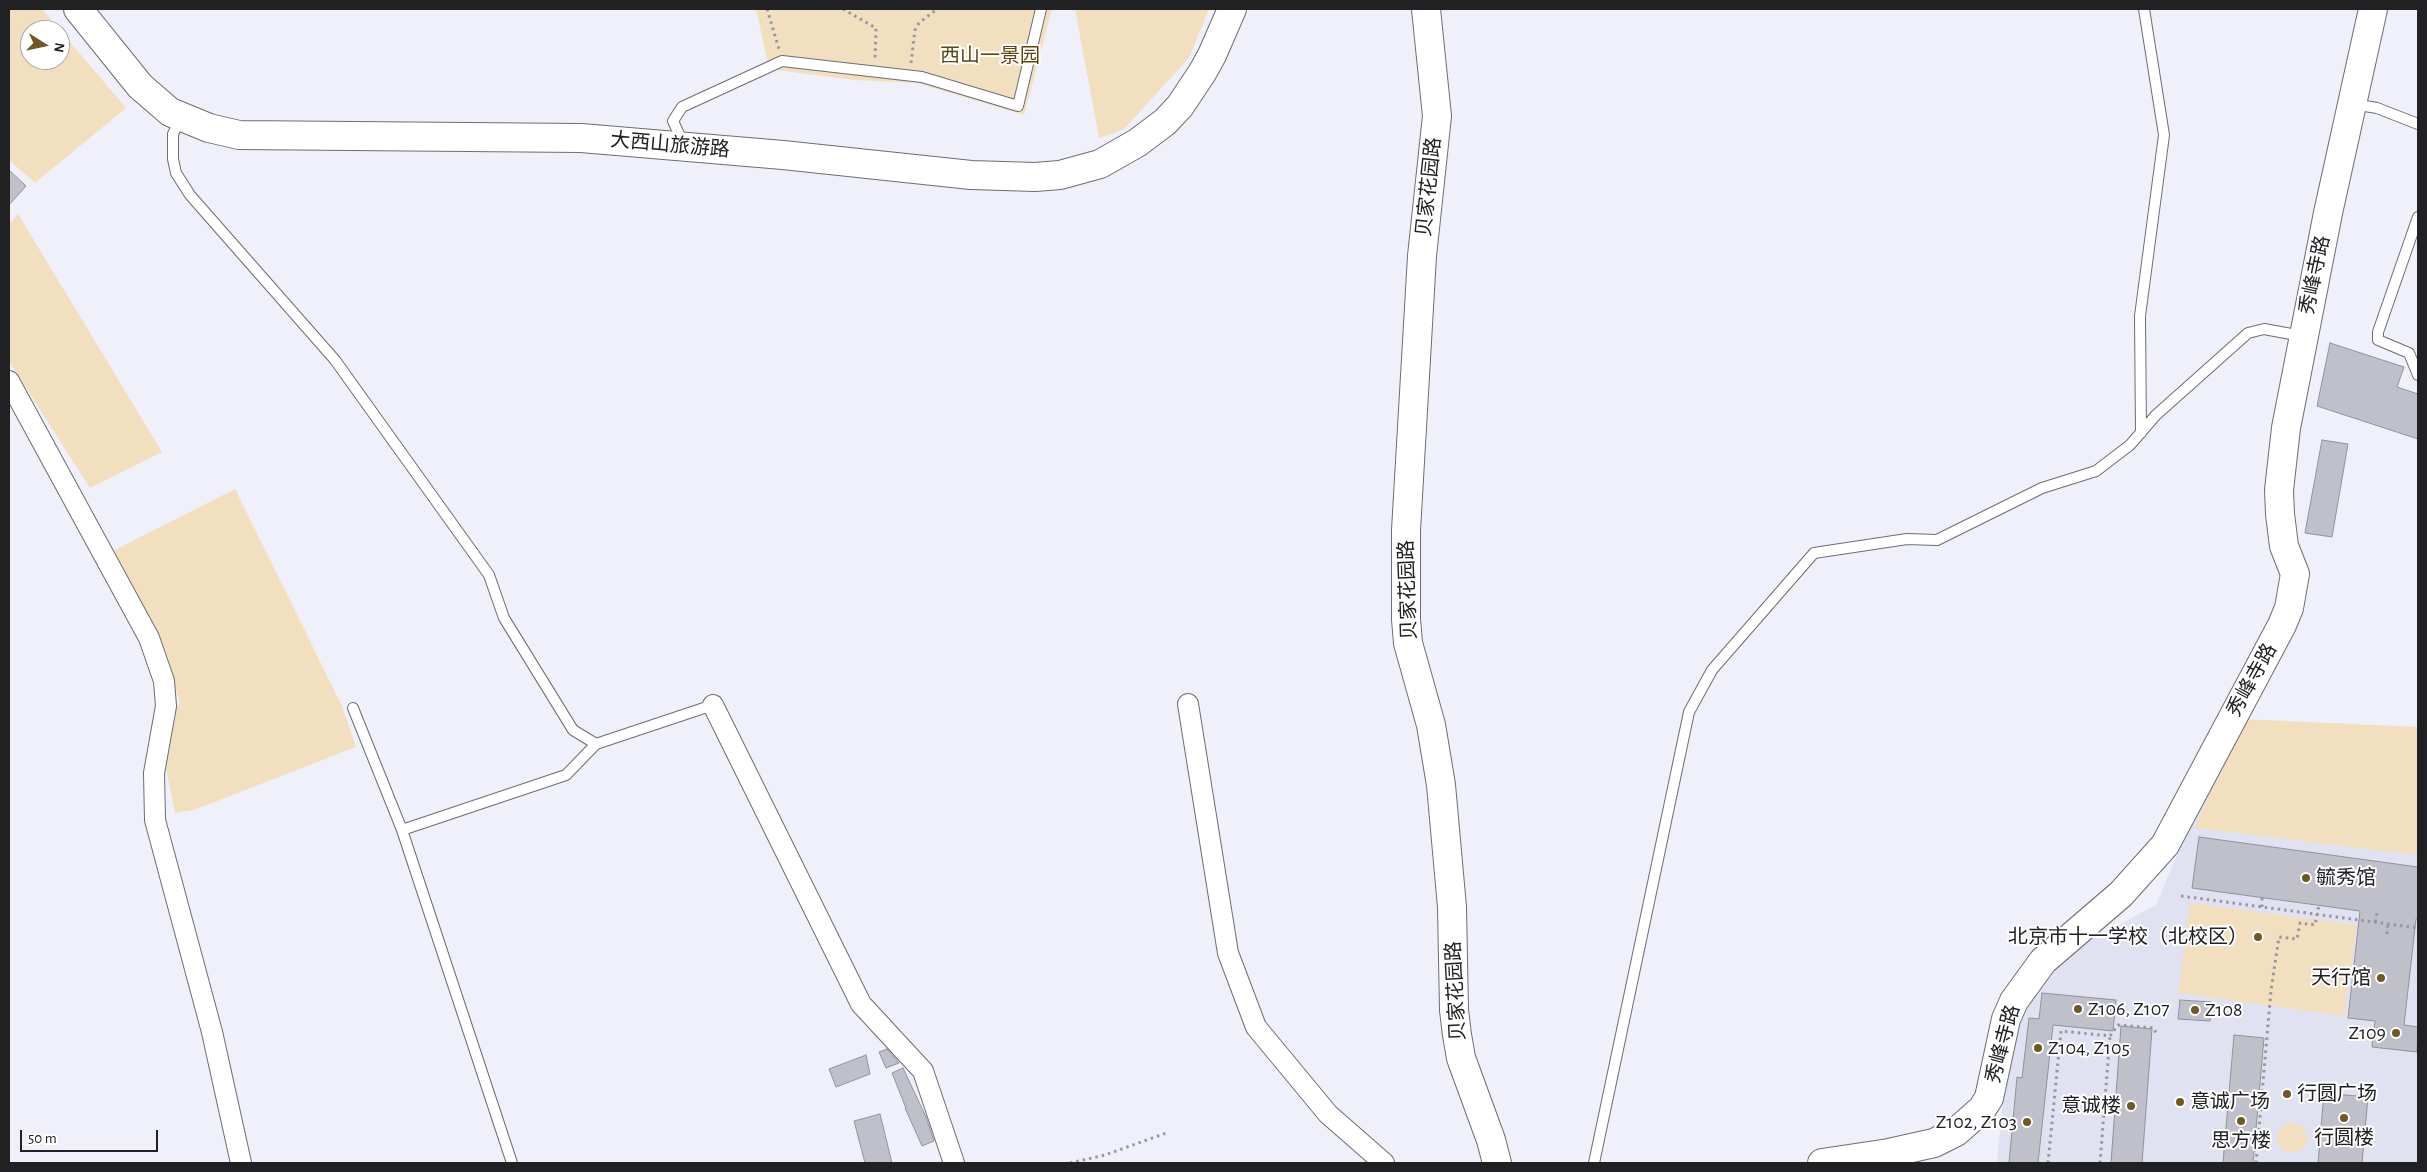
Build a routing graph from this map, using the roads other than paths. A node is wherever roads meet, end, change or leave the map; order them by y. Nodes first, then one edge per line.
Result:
1 (78, 9) edge
2 (1041, 9) edge
3 (1232, 9) edge
4 (1426, 9) edge
5 (2144, 9) edge
6 (2373, 9) edge
7 (2352, 104) junction
8 (182, 117) junction
9 (2418, 124) edge
10 (685, 146) junction
11 (2418, 217) edge
12 (2303, 336) junction
13 (2418, 375) edge
14 (9, 381) edge
15 (2141, 433) junction
16 (1188, 704) dead end
17 (713, 705) joint
18 (353, 708) dead end
19 (596, 744) junction
20 (402, 830) junction
21 (241, 1163) edge
22 (512, 1163) edge
23 (954, 1163) edge
24 (1384, 1163) edge
25 (1497, 1163) edge
26 (1594, 1163) edge
27 (1822, 1163) edge

1 - 8 street, 大西山旅游路
2 - 10 lane
3 - 10 street, 大西山旅游路
4 - 25 street, 贝家花园路
5 - 15 lane
6 - 7 street, 秀峰寺路
7 - 9 lane
7 - 12 street, 秀峰寺路
8 - 10 street, 大西山旅游路
8 - 19 lane
11 - 13 lane
12 - 15 lane
12 - 27 street, 秀峰寺路
14 - 21 street
15 - 26 lane
16 - 24 street
17 - 19 lane
17 - 23 street
18 - 20 lane
19 - 20 lane
20 - 22 lane

